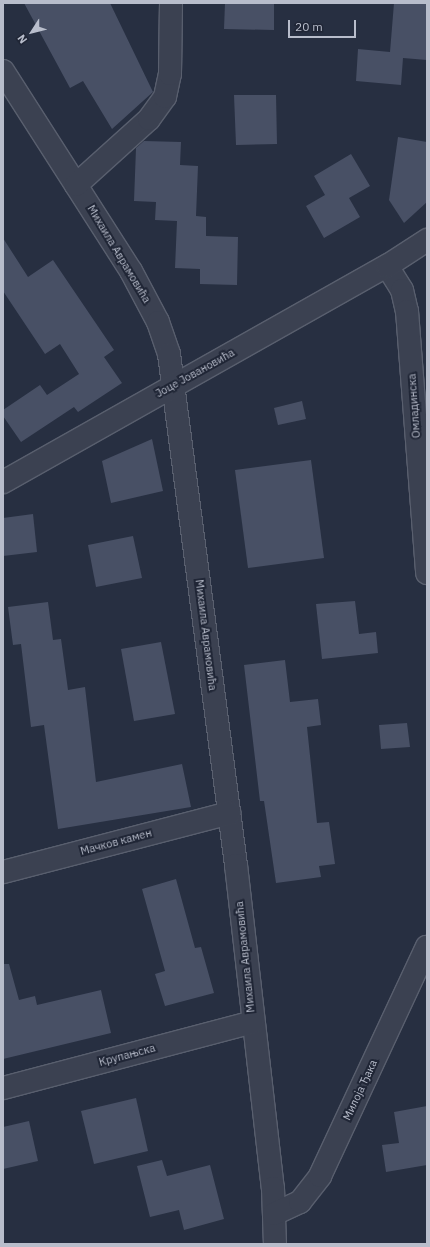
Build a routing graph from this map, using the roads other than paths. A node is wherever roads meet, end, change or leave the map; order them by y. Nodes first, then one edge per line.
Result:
1 (171, 3) edge
2 (3, 72) edge
3 (76, 185) junction
4 (427, 240) edge
5 (387, 266) junction
6 (174, 385) junction
7 (3, 482) edge
8 (427, 573) edge
9 (229, 813) junction
10 (4, 866) edge
11 (427, 947) edge
12 (252, 1022) junction
13 (3, 1088) edge
14 (274, 1214) junction
15 (275, 1244) edge

1 - 3 street
2 - 3 street, Михаила Аврамовића
3 - 6 street, Михаила Аврамовића
4 - 5 street, Јоце Јовановића
5 - 6 street, Јоце Јовановића
5 - 8 street, Омладинска
6 - 7 street, Јоце Јовановића
6 - 9 street, Михаила Аврамовића
9 - 10 street, Мачков камен
9 - 12 street, Михаила Аврамовића
11 - 14 street, Милоја Ђака
12 - 13 street, Крупањска
12 - 14 street, Михаила Аврамовића
14 - 15 street, Михаила Аврамовића

